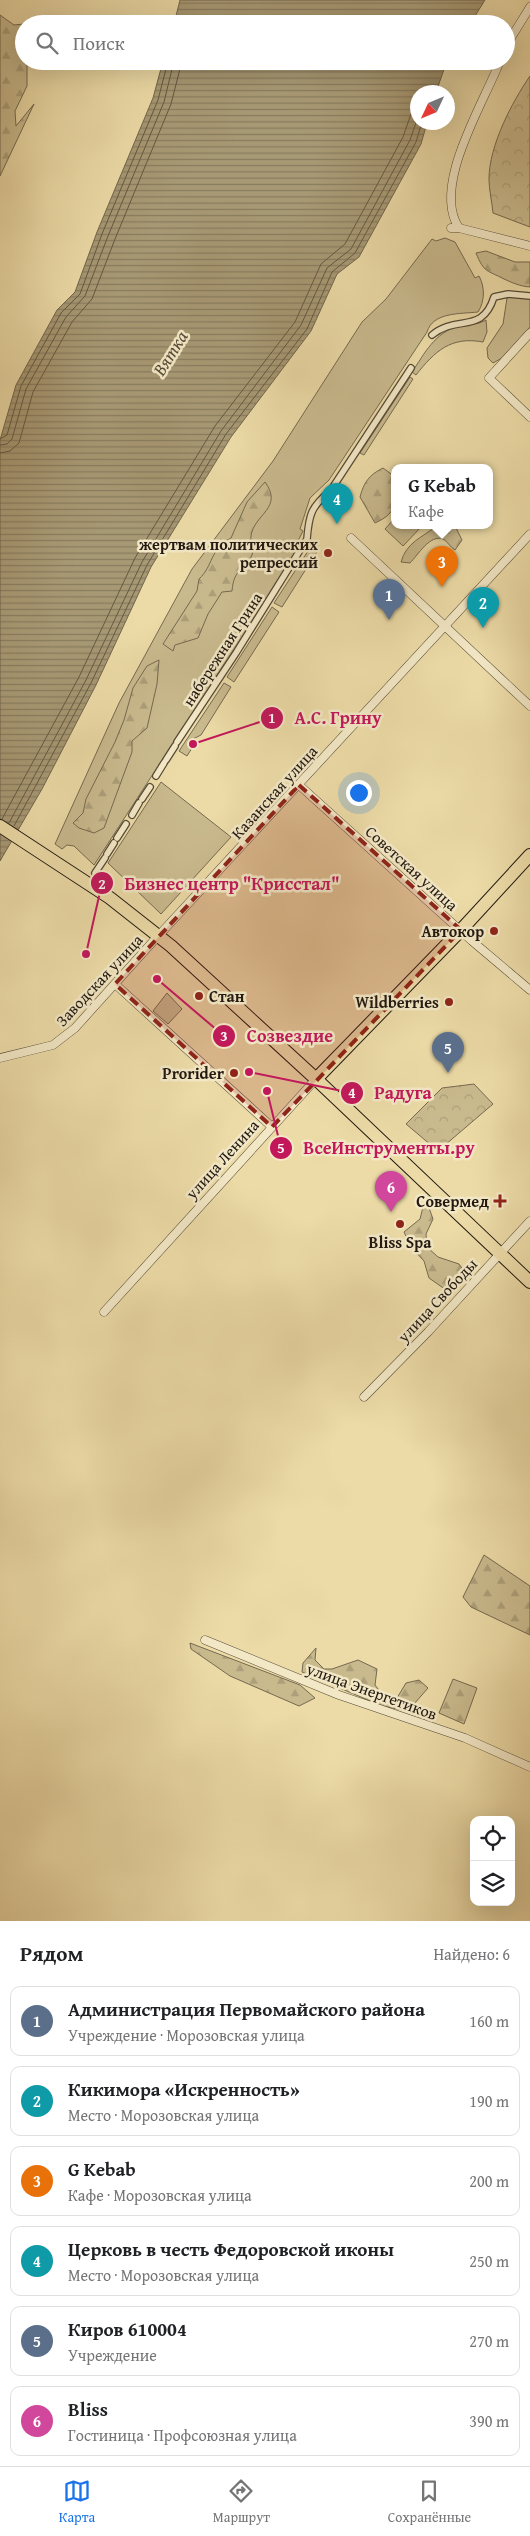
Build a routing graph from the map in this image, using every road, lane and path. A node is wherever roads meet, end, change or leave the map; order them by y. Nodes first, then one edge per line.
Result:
1 (530, 7) edge
2 (515, 31) edge
3 (496, 70) edge
4 (530, 246) edge
5 (530, 296) edge
6 (530, 333) edge
7 (432, 335) dead end
8 (411, 368) dead end
9 (530, 417) edge
10 (530, 534) edge
11 (351, 538) dead end
12 (445, 624) junction
13 (530, 706) edge
14 (156, 776) dead end
15 (299, 785) junction
16 (150, 786) dead end
17 (132, 815) dead end
18 (126, 824) dead end
19 (0, 826) edge
20 (530, 855) edge
21 (95, 873) dead end
22 (461, 930) junction
23 (159, 935) junction
24 (115, 984) junction
25 (530, 990) edge
26 (0, 1058) edge
27 (316, 1078) junction
28 (272, 1128) junction
29 (530, 1221) edge
30 (500, 1253) junction
31 (530, 1282) edge
32 (104, 1312) dead end
33 (364, 1397) dead end
34 (205, 1640) dead end
35 (530, 1767) edge

1 - 2 street
3 - 4 street
5 - 7 street
6 - 9 street
8 - 14 street, набережная Грина
10 - 12 street, Казанская улица
11 - 12 street
12 - 13 street
12 - 15 street, Казанская улица
15 - 22 street, Советская улица
15 - 23 street, Казанская улица
16 - 17 street
18 - 21 street
19 - 23 main road
20 - 22 main road, улица Ленина
22 - 25 street, Советская улица
22 - 27 main road, улица Ленина
23 - 24 street, Заводская улица
23 - 27 main road
24 - 26 street, Заводская улица
24 - 28 street
27 - 28 street, улица Ленина
27 - 30 main road
28 - 32 street, улица Ленина
29 - 30 street, улица Свободы
30 - 31 main road
30 - 33 street, улица Свободы
34 - 35 street, улица Энергетиков

